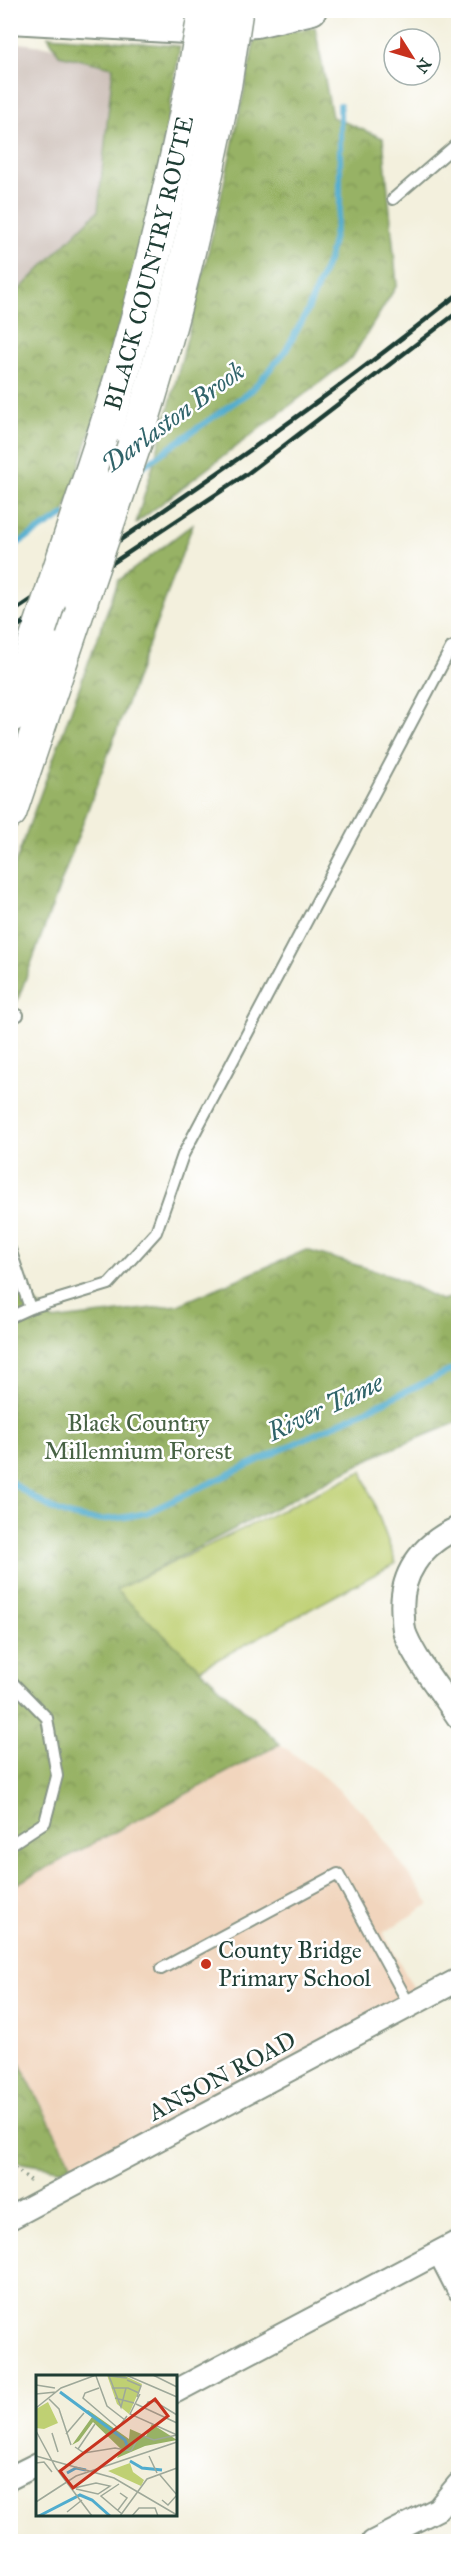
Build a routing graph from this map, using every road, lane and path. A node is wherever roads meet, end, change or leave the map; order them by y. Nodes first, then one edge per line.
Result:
1 (205, 10) edge
2 (312, 10) edge
3 (246, 17) edge
4 (10, 19) edge
5 (209, 81) junction
6 (459, 143) edge
7 (393, 199) dead end
8 (459, 645) edge
9 (10, 717) edge
10 (10, 812) edge
11 (10, 1249) edge
12 (30, 1308) junction
13 (10, 1317) edge
14 (459, 1528) edge
15 (10, 1680) edge
16 (459, 1717) edge
17 (10, 1845) edge
18 (161, 1969) dead end
19 (459, 1980) edge
20 (410, 2006) junction
21 (10, 2165) edge
22 (47, 2199) junction
23 (10, 2218) edge
24 (449, 2247) edge
25 (459, 2289) edge
26 (177, 2390) edge
27 (36, 2465) edge
28 (10, 2478) edge
29 (459, 2485) edge
30 (373, 2541) edge

1 - 5 highway, BLACK COUNTRY ROUTE, bridge
2 - 3 street
3 - 4 street
3 - 5 highway, BLACK COUNTRY ROUTE, bridge
5 - 9 highway, BLACK COUNTRY ROUTE, bridge
5 - 10 highway, BLACK COUNTRY ROUTE, bridge
6 - 7 lane
8 - 12 lane
11 - 12 lane
12 - 13 lane
14 - 16 street
15 - 17 lane
18 - 20 lane
19 - 20 street, ANSON ROAD
20 - 22 street, ANSON ROAD
21 - 22 path
22 - 23 street, ANSON ROAD
24 - 25 street
24 - 26 street
27 - 28 street
29 - 30 street

